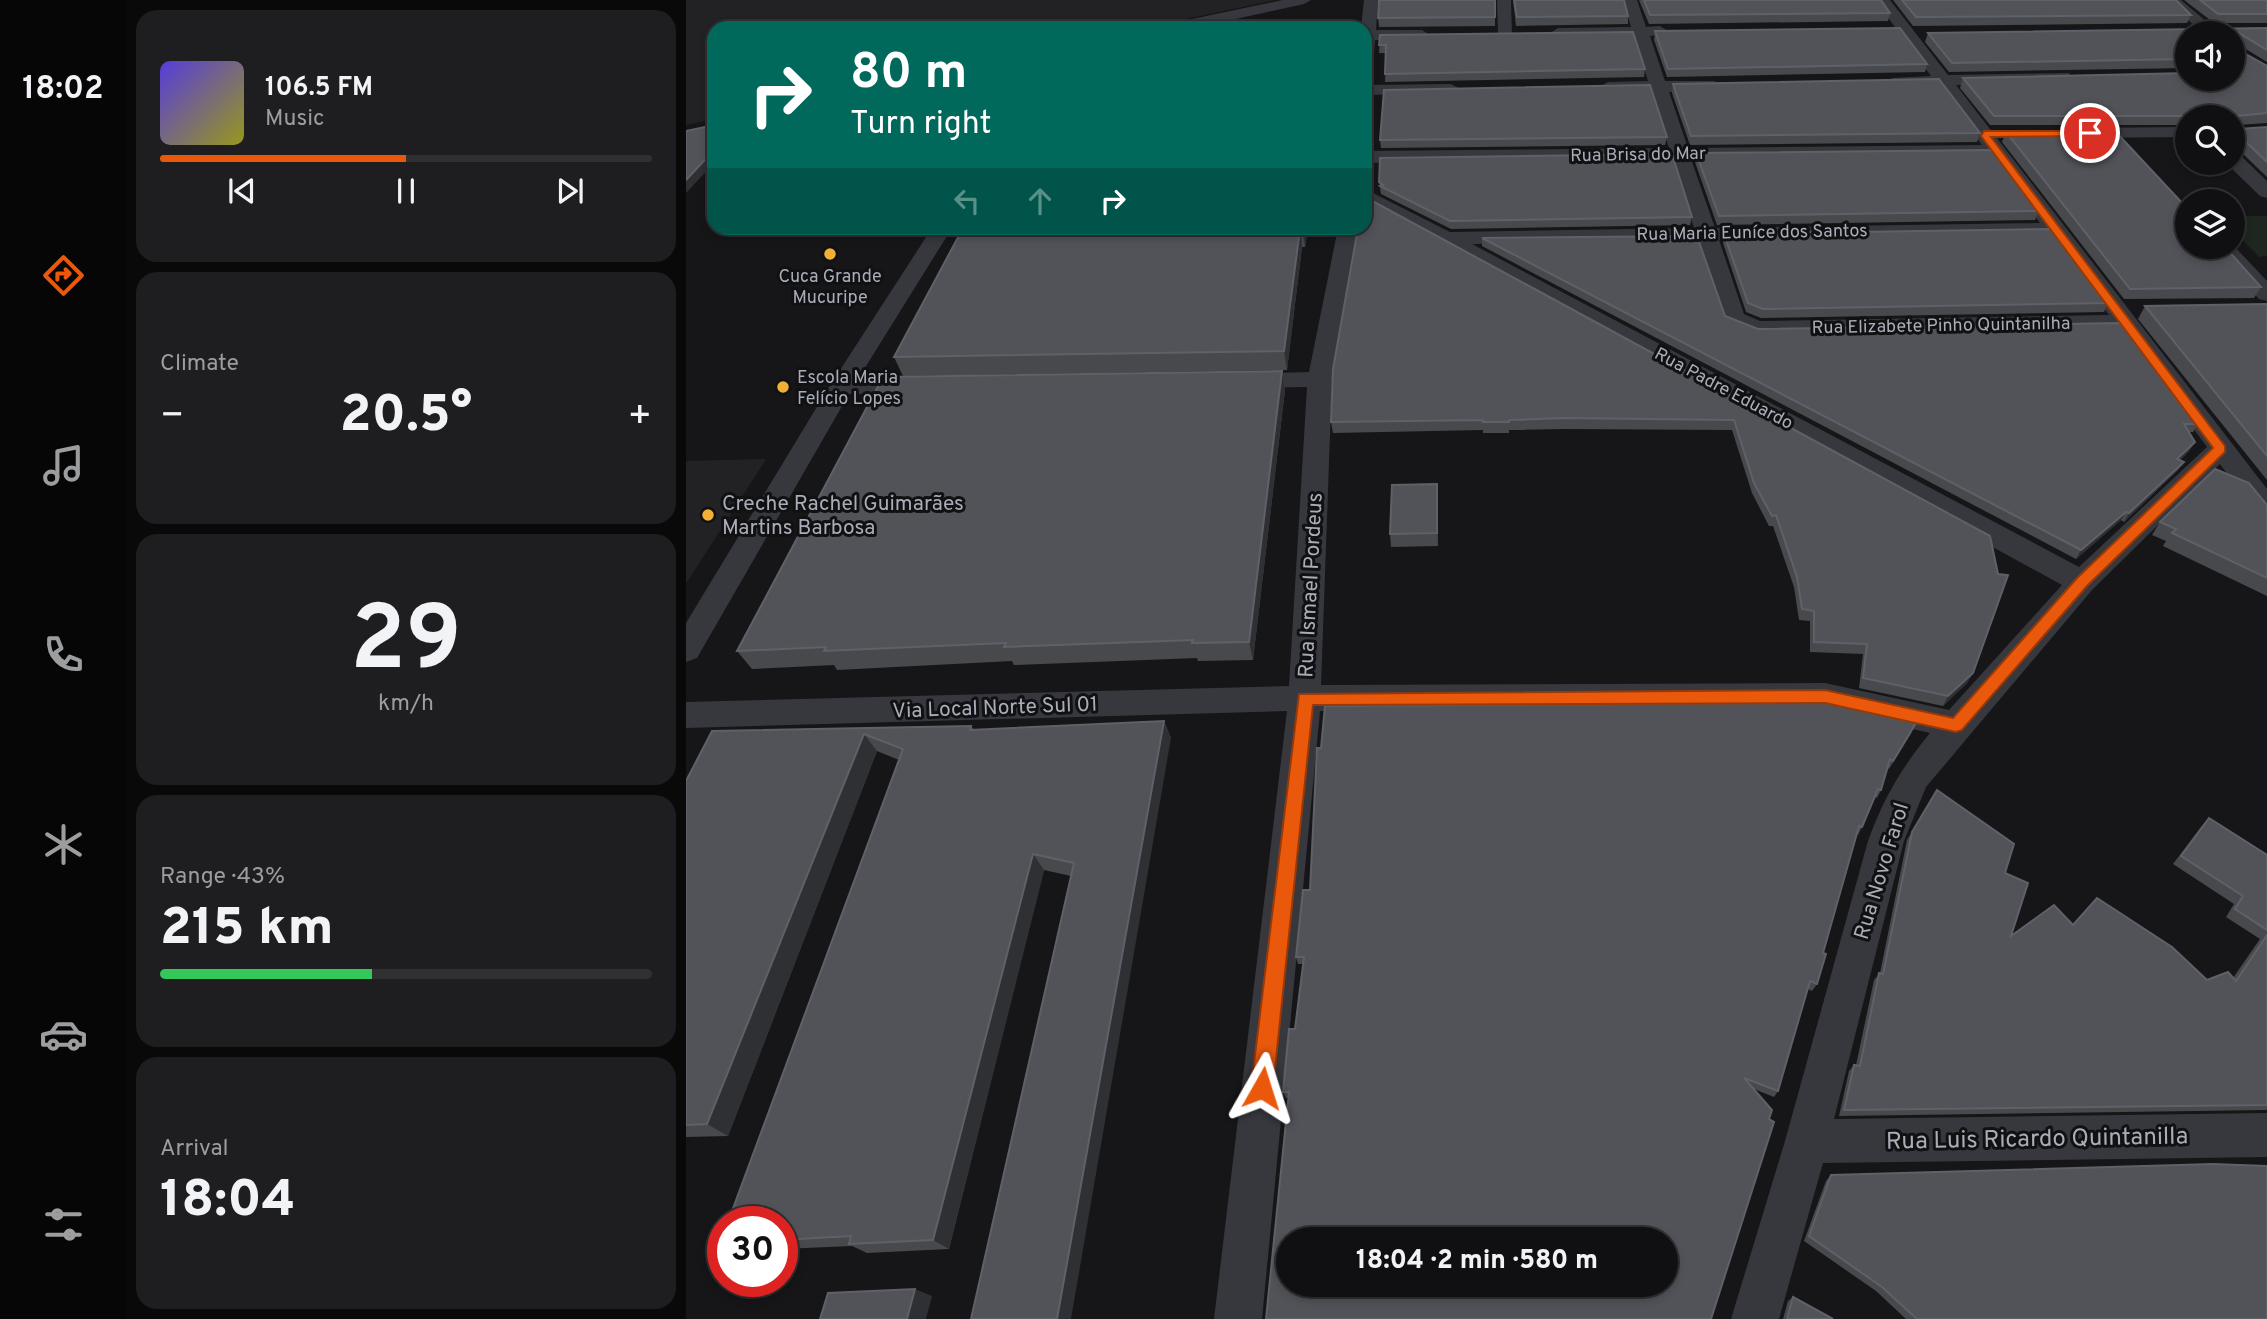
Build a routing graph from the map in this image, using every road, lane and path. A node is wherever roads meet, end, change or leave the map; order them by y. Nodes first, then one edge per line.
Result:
1 (1304, 0) edge
2 (1371, 0) edge
3 (1504, 0) edge
4 (1630, 0) edge
5 (1882, 0) edge
6 (2172, 0) edge
7 (1206, 21) edge
8 (1369, 21) edge
9 (2197, 21) edge
10 (1682, 31) edge
11 (1901, 31) junction
12 (1640, 32) junction
13 (1546, 33) edge
14 (1437, 34) edge
15 (1505, 34) edge
16 (1935, 34) edge
17 (1372, 35) edge
18 (2075, 77) edge
19 (1941, 80) junction
20 (1873, 82) edge
21 (1738, 86) edge
22 (1657, 87) junction
23 (1588, 88) edge
24 (1462, 89) edge
25 (1372, 90) edge
26 (2175, 132) edge
27 (2064, 133) edge
28 (2117, 133) junction
29 (2011, 134) edge
30 (1990, 142) junction
31 (2135, 152) edge
32 (1679, 153) junction
33 (1372, 157) edge
34 (2245, 171) edge
35 (2267, 192) edge
36 (1372, 199) edge
37 (2056, 229) junction
38 (1707, 232) junction
39 (938, 235) edge
40 (1347, 235) edge
41 (1449, 238) junction
42 (2231, 259) edge
43 (2262, 303) edge
44 (2129, 313) junction
45 (1320, 379) junction
46 (1213, 381) edge
47 (937, 386) edge
48 (841, 387) junction
49 (2220, 449) junction
50 (2267, 508) edge
51 (2082, 582) junction
52 (686, 650) edge
53 (1305, 698) junction
54 (686, 715) edge
55 (1956, 725) junction
56 (2267, 1135) edge
57 (1807, 1141) junction
58 (1238, 1319) edge
59 (1755, 1319) edge

1 - 7 street
2 - 8 street
3 - 15 street
4 - 12 street
5 - 11 street
6 - 9 street
10 - 12 street
11 - 16 street
11 - 19 street
12 - 13 street
12 - 22 street
14 - 17 street
18 - 19 street
19 - 20 street
19 - 30 street
21 - 22 street
22 - 23 street
22 - 32 street
24 - 25 street
26 - 28 street
27 - 28 street
28 - 31 street
29 - 30 street, Rua Brisa do Mar
30 - 32 street, Rua Brisa do Mar
30 - 37 street
32 - 33 street, Rua Brisa do Mar
32 - 38 street
34 - 35 street
36 - 41 street, Rua Padre Eduardo
37 - 38 street, Rua Maria Euníce dos Santos
37 - 44 street
38 - 41 street, Rua Maria Euníce dos Santos
38 - 44 street, Rua Elizabete Pinho Quintanilha
39 - 48 street
40 - 45 street, Rua Ismael Pordeus
41 - 51 street, Rua Padre Eduardo
42 - 43 street
44 - 49 street
45 - 46 street
45 - 53 street, Rua Ismael Pordeus
47 - 48 street
48 - 52 street
49 - 50 street
49 - 51 street, Rua Novo Farol
51 - 55 street, Rua Novo Farol
53 - 54 street, Via Local Norte Sul 01
53 - 55 street, Via Local Norte Sul 01
53 - 58 street, Rua Ismael Pordeus
55 - 57 street, Rua Novo Farol
56 - 57 street, Rua Luis Ricardo Quintanilla
57 - 59 street, Rua Novo Farol

